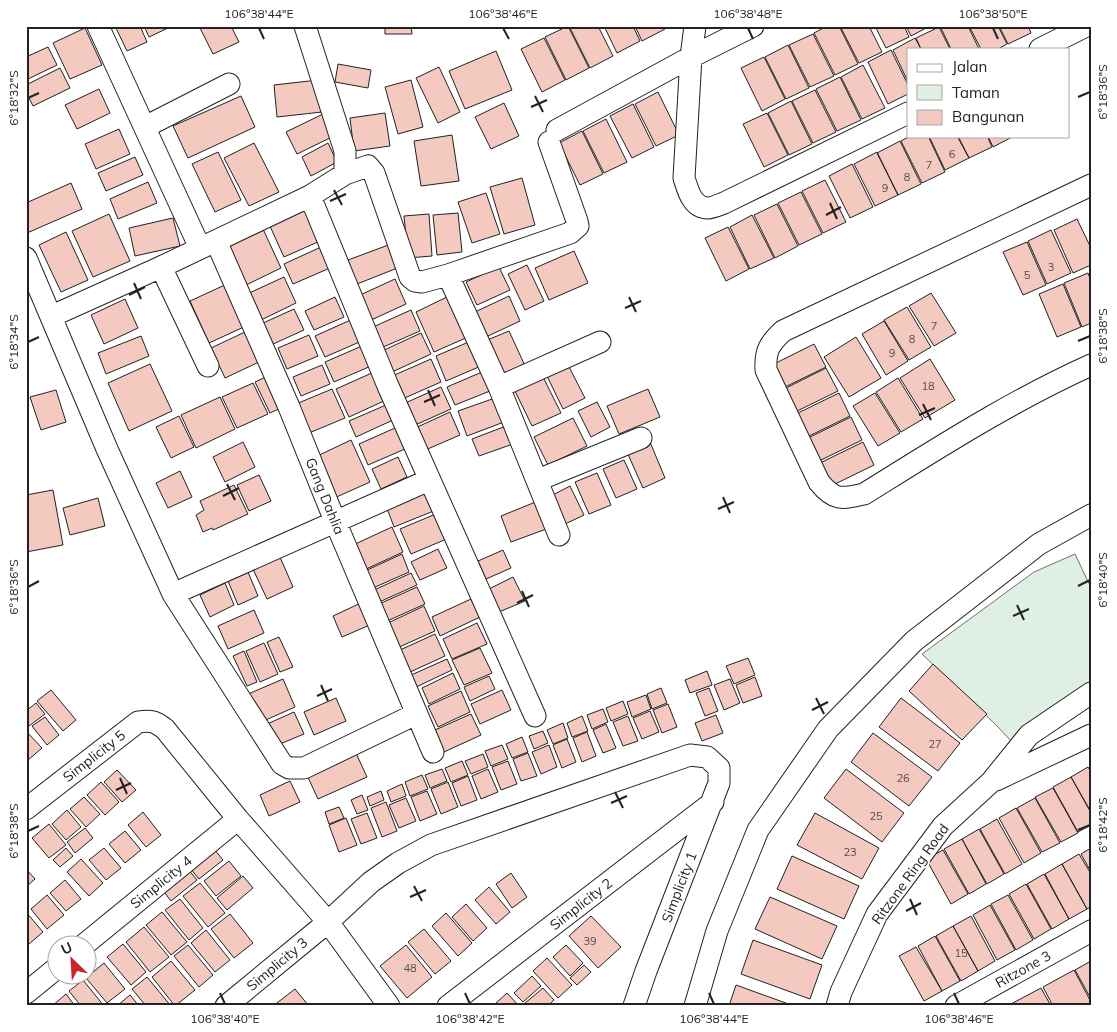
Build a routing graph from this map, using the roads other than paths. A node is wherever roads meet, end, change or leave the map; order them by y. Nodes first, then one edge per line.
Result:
1 (98, 26) edge
2 (304, 26) edge
3 (695, 26) edge
4 (753, 26) edge
5 (1086, 26) edge
6 (1091, 39) edge
7 (1042, 48) edge
8 (691, 57) junction
9 (229, 84) dead end
10 (907, 113) edge
11 (144, 126) junction
12 (345, 174) junction
13 (1091, 185) edge
14 (310, 196) junction
15 (208, 245) junction
16 (26, 258) edge
17 (161, 267) junction
18 (448, 275) junction
19 (52, 316) junction
20 (600, 342) dead end
21 (1091, 365) edge
22 (208, 366) dead end
23 (499, 387) junction
24 (641, 438) dead end
25 (429, 480) junction
26 (538, 480) junction
27 (1091, 515) edge
28 (335, 521) junction
29 (559, 534) dead end
30 (173, 594) junction
31 (1091, 693) edge
32 (416, 714) junction
33 (535, 716) dead end
34 (1091, 735) edge
35 (433, 752) dead end
36 (719, 768) joint
37 (991, 782) junction
38 (713, 802) junction
39 (26, 809) edge
40 (238, 819) junction
41 (328, 922) junction
42 (1091, 932) edge
43 (97, 934) edge
44 (48, 975) edge
45 (26, 992) edge
46 (226, 1006) edge
47 (389, 1006) edge
48 (448, 1006) edge
49 (634, 1006) edge
50 (695, 1006) edge
51 (837, 1006) edge
52 (956, 1006) edge

1 - 11 street, Gang Dahlia
2 - 12 street
3 - 8 street
4 - 8 street
5 - 6 street
5 - 7 street
8 - 10 street
8 - 18 street
9 - 11 street
11 - 15 street, Gang Dahlia
12 - 14 street
12 - 18 street
13 - 21 street
14 - 15 street
14 - 25 street
15 - 17 street
15 - 28 street, Gang Dahlia
16 - 19 street
17 - 19 street
17 - 22 street
18 - 23 street
19 - 30 street
20 - 23 street
23 - 26 street
24 - 26 street
25 - 28 street
25 - 33 street
26 - 29 street
27 - 50 street
28 - 30 street
28 - 32 street, Gang Dahlia
30 - 32 street
31 - 37 street
32 - 35 street, Gang Dahlia
34 - 37 street
36 - 38 street, Simplicity 1
36 - 41 street, Simplicity 3
37 - 51 street, Ritzone Ring Road
38 - 48 street, Simplicity 2
38 - 49 street, Simplicity 1
39 - 40 street, Simplicity 5
40 - 41 street
40 - 43 street, Simplicity 4
41 - 46 street, Simplicity 3
41 - 47 street
42 - 52 street, Ritzone 3
44 - 45 street

